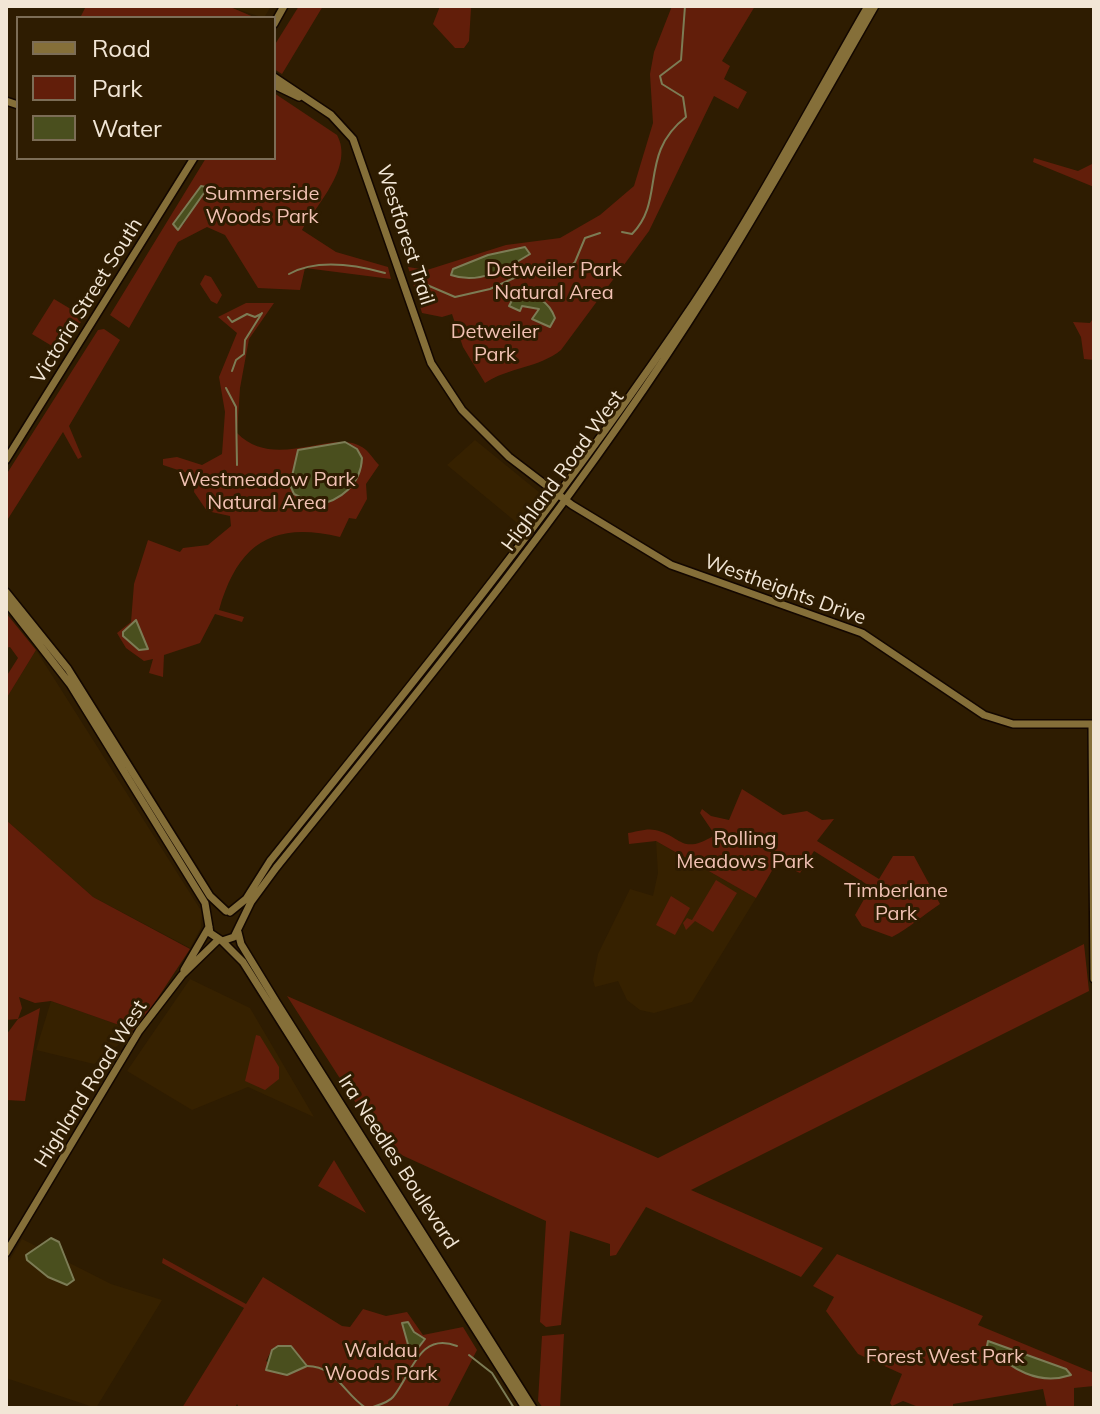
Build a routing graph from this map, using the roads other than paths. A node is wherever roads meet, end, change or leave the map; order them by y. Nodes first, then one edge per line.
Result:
1 (868, 6) edge
2 (875, 6) edge
3 (276, 78) edge
4 (276, 86) edge
5 (305, 99) junction
6 (193, 160) edge
7 (6, 460) edge
8 (562, 497) junction
9 (6, 592) edge
10 (6, 602) edge
11 (1093, 724) edge
12 (228, 911) junction
13 (209, 925) junction
14 (239, 929) junction
15 (220, 940) junction
16 (182, 975) junction
17 (1094, 979) edge
18 (6, 1253) edge
19 (525, 1408) edge
20 (533, 1408) edge

1 - 8 main road, Highland Road West
2 - 8 main road, Highland Road West
3 - 5 main road, Westforest Trail
4 - 5 main road, Westforest Trail
5 - 8 main road, Westforest Trail
6 - 7 main road, Victoria Street South
8 - 11 main road, Westheights Drive
8 - 12 main road, Highland Road West
8 - 14 main road, Highland Road West
9 - 12 main road
10 - 13 main road
11 - 17 main road
12 - 13 main road
12 - 14 main road
13 - 15 main road
13 - 16 main road, Highland Road West
14 - 15 main road
14 - 20 main road, Ira Needles Boulevard
15 - 16 main road, Highland Road West
15 - 19 main road, Ira Needles Boulevard
16 - 18 main road, Highland Road West

